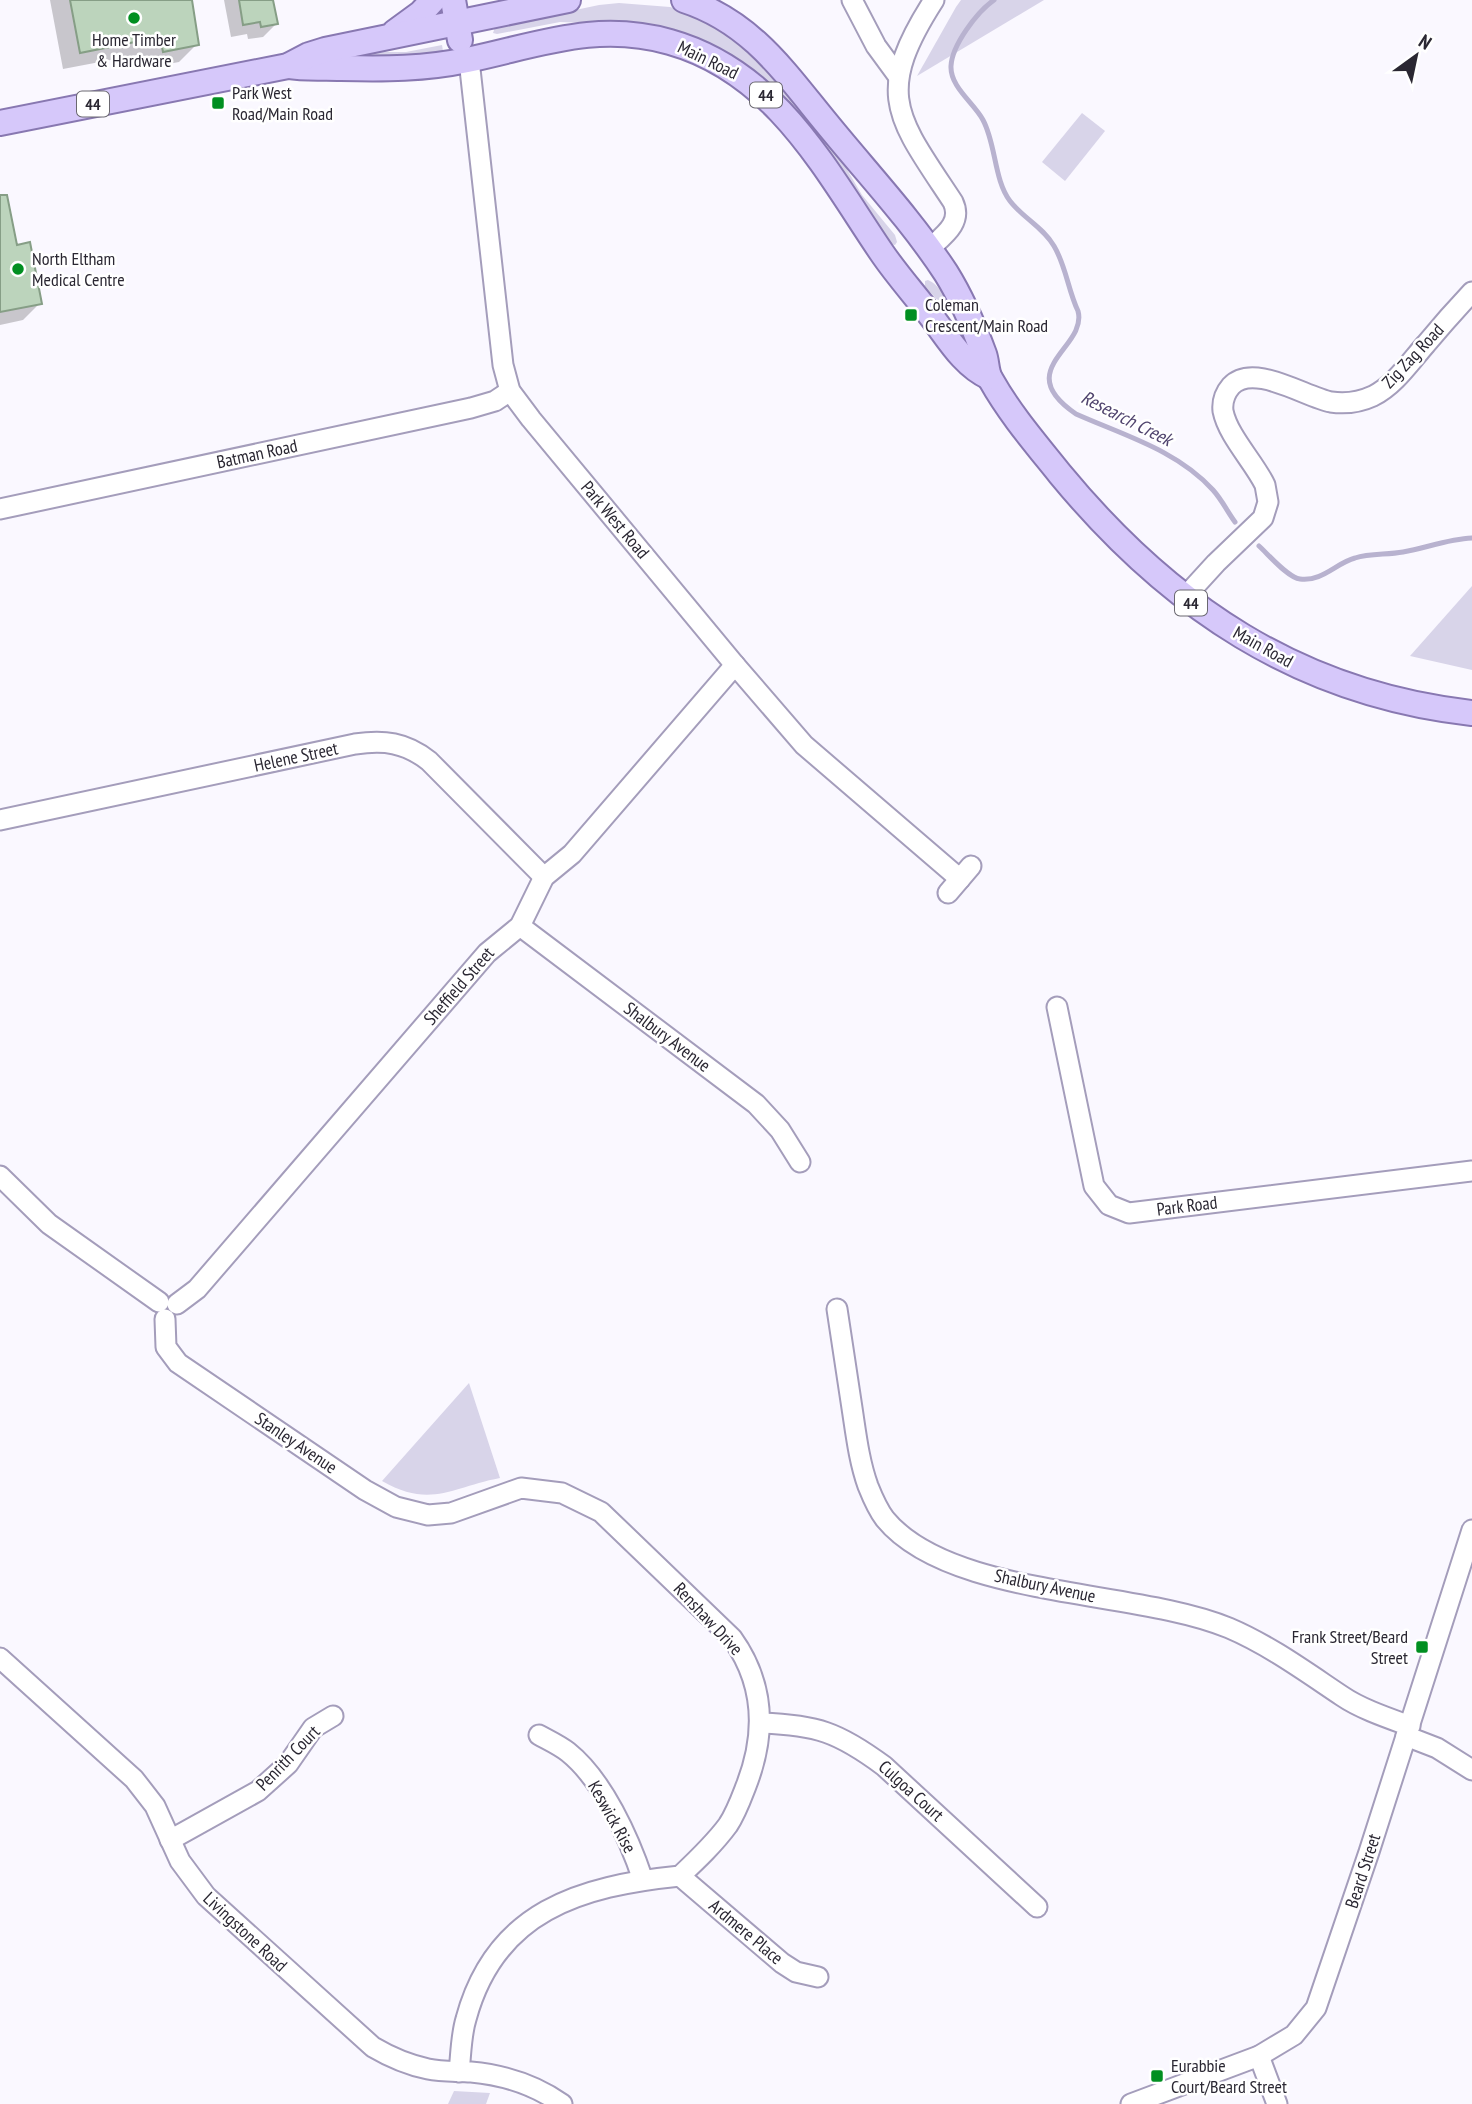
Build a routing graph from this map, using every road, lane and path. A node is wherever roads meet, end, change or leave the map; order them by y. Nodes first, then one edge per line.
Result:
1 (433, 0) edge
2 (684, 0) edge
3 (852, 0) edge
4 (933, 0) edge
5 (546, 2) edge
6 (467, 11) edge
7 (386, 38) junction
8 (468, 60) junction
9 (288, 66) junction
10 (898, 76) junction
11 (0, 123) edge
12 (929, 249) junction
13 (898, 275) junction
14 (1472, 292) edge
15 (989, 377) junction
16 (510, 391) junction
17 (0, 509) edge
18 (1184, 598) junction
19 (735, 665) junction
20 (1472, 713) edge
21 (0, 820) edge
22 (544, 877) junction
23 (960, 879) dead end
24 (520, 926) junction
25 (1057, 1007) dead end
26 (799, 1163) dead end
27 (1472, 1171) edge
28 (0, 1176) edge
29 (837, 1308) dead end
30 (167, 1309) junction
31 (466, 1508) joint
32 (1472, 1530) edge
33 (0, 1658) edge
34 (333, 1716) dead end
35 (760, 1723) junction
36 (1408, 1731) junction
37 (539, 1735) dead end
38 (1472, 1770) edge
39 (170, 1840) junction
40 (680, 1876) junction
41 (643, 1880) junction
42 (1037, 1908) dead end
43 (818, 1977) dead end
44 (1259, 2056) junction
45 (459, 2072) junction
46 (562, 2104) edge
47 (1131, 2104) edge
48 (1277, 2104) edge

1 - 7 main road
2 - 12 main road, Main Road / 44
3 - 10 street
4 - 10 street
5 - 6 main road, Main Road / 44
6 - 7 main road, Main Road / 44
6 - 8 main road
7 - 9 main road, Main Road / 44
8 - 9 main road, Main Road / 44
8 - 13 main road, Main Road / 44
8 - 16 street, Park West Road
9 - 11 main road, Main Road / 44
10 - 12 street
12 - 13 main road
12 - 15 main road, Main Road / 44
13 - 15 main road, Main Road / 44
14 - 18 street, Zig Zag Road
15 - 18 main road, Main Road / 44
16 - 17 street, Batman Road
16 - 19 street, Park West Road
18 - 20 main road, Main Road / 44
19 - 22 street, Sheffield Street
19 - 23 street, Park West Road
21 - 22 street, Helene Street
22 - 24 street, Sheffield Street
24 - 26 street, Shalbury Avenue
24 - 30 street, Sheffield Street
25 - 27 street, Park Road
28 - 30 street
29 - 36 street, Shalbury Avenue
30 - 31 street, Stanley Avenue
31 - 35 street, Renshaw Drive
32 - 36 street, Beard Street
33 - 39 street, Livingstone Road
34 - 39 street, Penrith Court
35 - 40 street, Renshaw Drive
35 - 42 street, Culgoa Court
36 - 38 street, Shalbury Avenue
36 - 44 street, Beard Street
37 - 41 street, Keswick Rise
39 - 45 street, Livingstone Road
40 - 41 street
40 - 43 street, Ardmere Place
41 - 45 street
44 - 47 street, Beard Street
44 - 48 street
45 - 46 street, Livingstone Road

